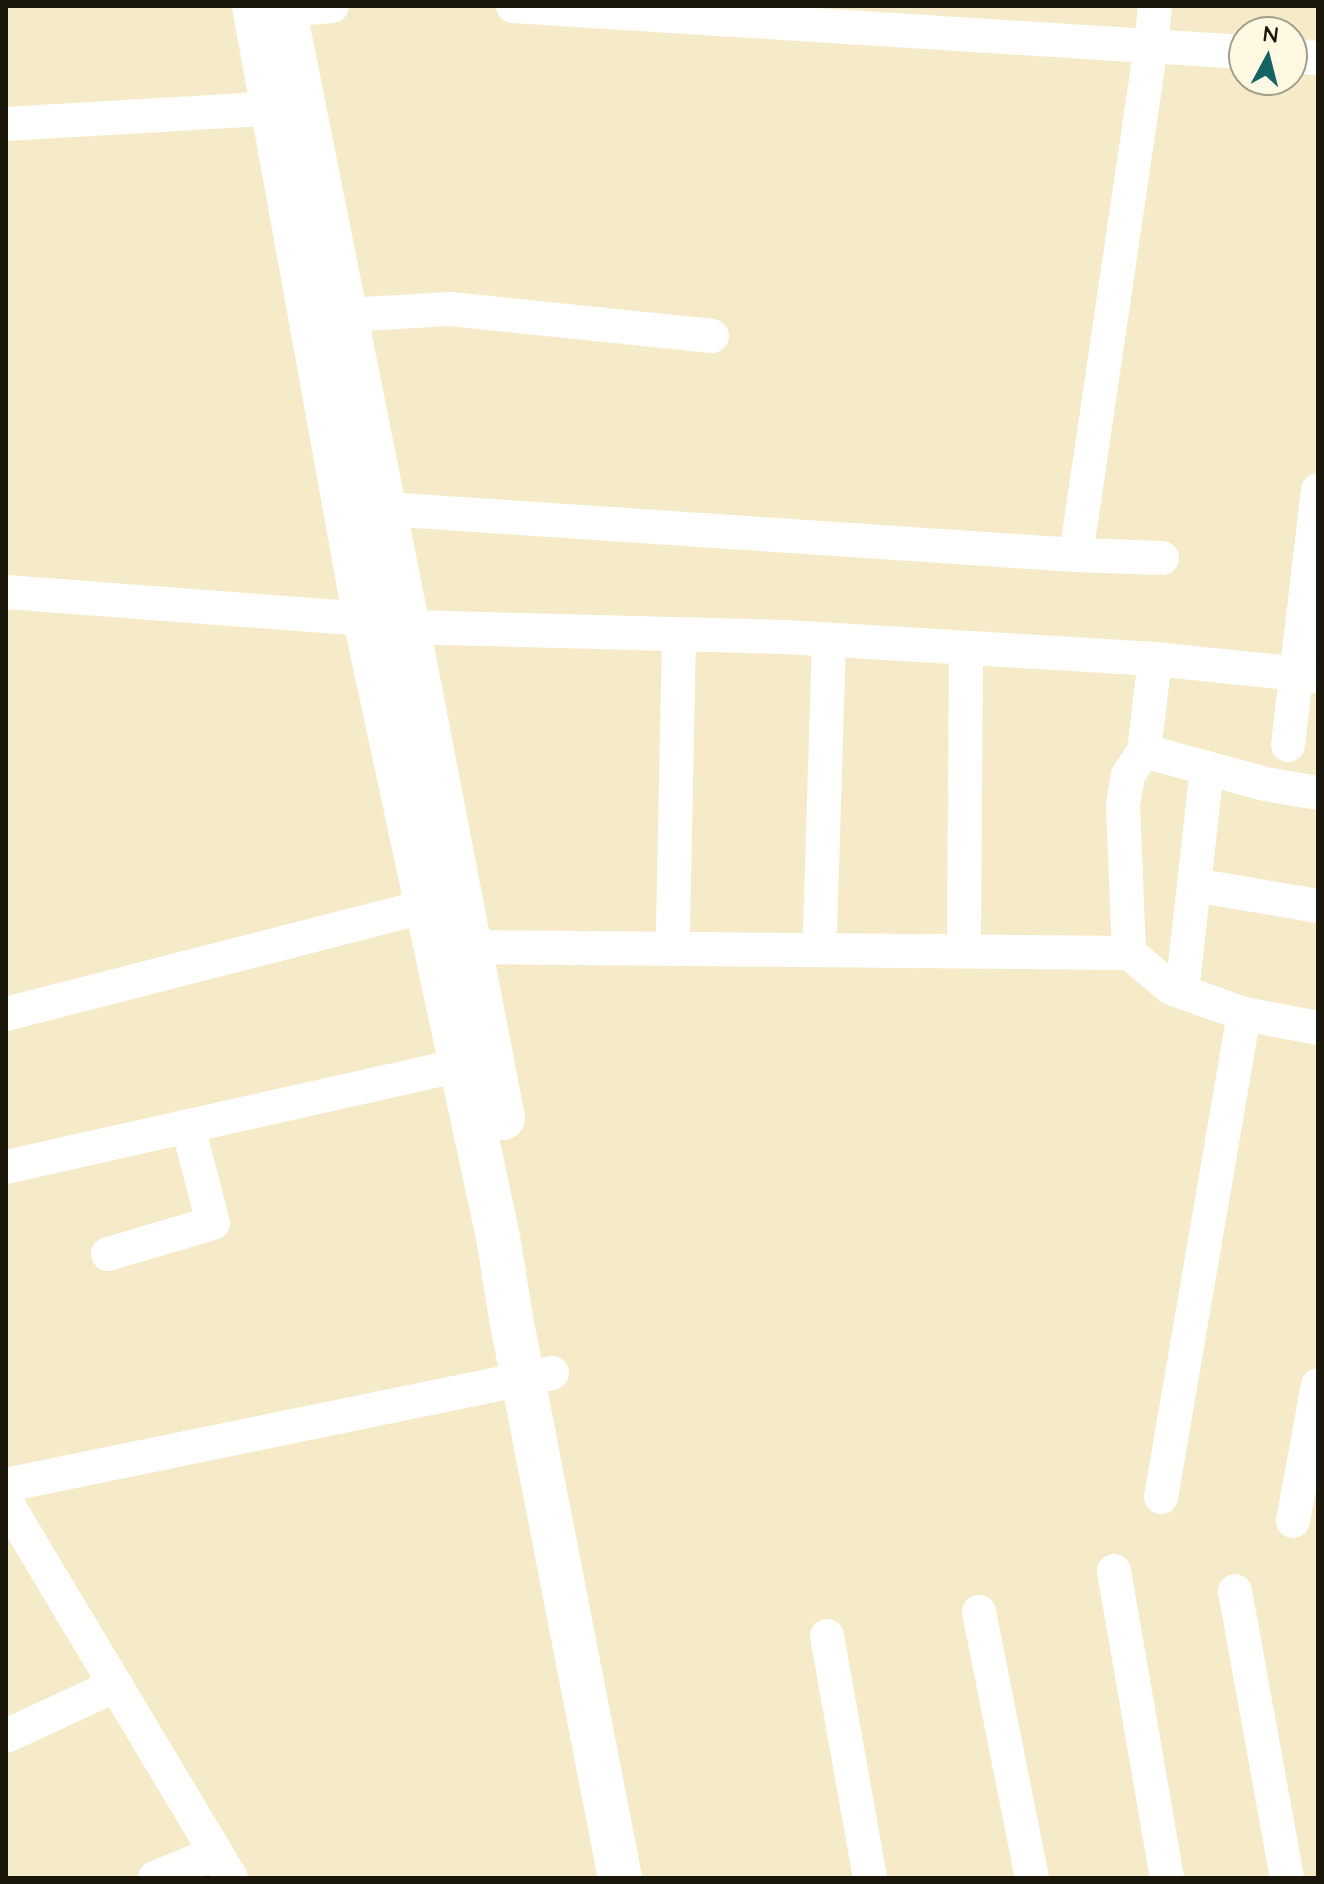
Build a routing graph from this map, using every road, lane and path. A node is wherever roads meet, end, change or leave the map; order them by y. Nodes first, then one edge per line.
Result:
1 (332, 6) edge
2 (513, 6) edge
3 (1155, 6) edge
4 (274, 7) edge
5 (784, 14) edge
6 (931, 19) edge
7 (1006, 21) edge
8 (1151, 46) junction
9 (1228, 51) edge
10 (288, 108) junction
11 (6, 124) edge
12 (346, 315) junction
13 (712, 336) dead end
14 (1318, 498) edge
15 (385, 509) junction
16 (1076, 555) junction
17 (1162, 558) dead end
18 (6, 592) edge
19 (365, 619) junction
20 (408, 627) junction
21 (679, 634) junction
22 (829, 640) junction
23 (966, 648) junction
24 (1155, 659) junction
25 (1308, 675) edge
26 (1288, 745) dead end
27 (1144, 751) junction
28 (1207, 768) junction
29 (1318, 793) edge
30 (1194, 885) junction
31 (427, 906) junction
32 (1318, 906) edge
33 (673, 930) dead end
34 (820, 930) dead end
35 (964, 931) dead end
36 (470, 947) junction
37 (1129, 953) junction
38 (1182, 992) junction
39 (6, 1014) edge
40 (1244, 1014) junction
41 (1318, 1028) edge
42 (461, 1065) junction
43 (188, 1127) junction
44 (6, 1167) edge
45 (108, 1254) dead end
46 (537, 1376) junction
47 (1318, 1385) edge
48 (6, 1485) edge
49 (1161, 1497) dead end
50 (10, 1516) edge
51 (1293, 1521) dead end
52 (1114, 1571) dead end
53 (1235, 1591) dead end
54 (979, 1612) dead end
55 (827, 1636) dead end
56 (116, 1685) junction
57 (6, 1736) edge
58 (223, 1865) edge
59 (155, 1878) edge
60 (620, 1878) edge
61 (650, 1878) edge
62 (870, 1878) edge
63 (1032, 1878) edge
64 (1167, 1878) edge
65 (1287, 1878) edge

1 - 4 street
2 - 5 street
3 - 8 street
4 - 10 main road
5 - 6 street
6 - 7 street
7 - 8 street
8 - 9 street
8 - 16 street
10 - 11 street
10 - 12 main road
10 - 19 main road
12 - 13 street
12 - 15 main road
14 - 25 street
15 - 16 street
15 - 20 main road
16 - 17 street
18 - 19 street
19 - 20 street
19 - 31 main road
20 - 21 street
20 - 36 main road
21 - 22 street
21 - 33 street
22 - 23 street
22 - 34 street
23 - 24 street
23 - 35 street
24 - 25 street
24 - 27 street
25 - 26 street
27 - 28 street
27 - 37 street
28 - 29 street
28 - 30 street
30 - 32 street
30 - 38 street
31 - 39 street
31 - 42 main road
36 - 37 street
36 - 46 main road
37 - 38 street
38 - 40 street
40 - 41 street
40 - 49 street
42 - 43 street
42 - 46 main road
43 - 44 street
43 - 45 street
46 - 48 street
46 - 60 main road
46 - 61 main road
47 - 51 street
50 - 56 street
52 - 64 street
53 - 65 street
54 - 63 street
55 - 62 street
56 - 57 street
56 - 58 street
58 - 59 street

